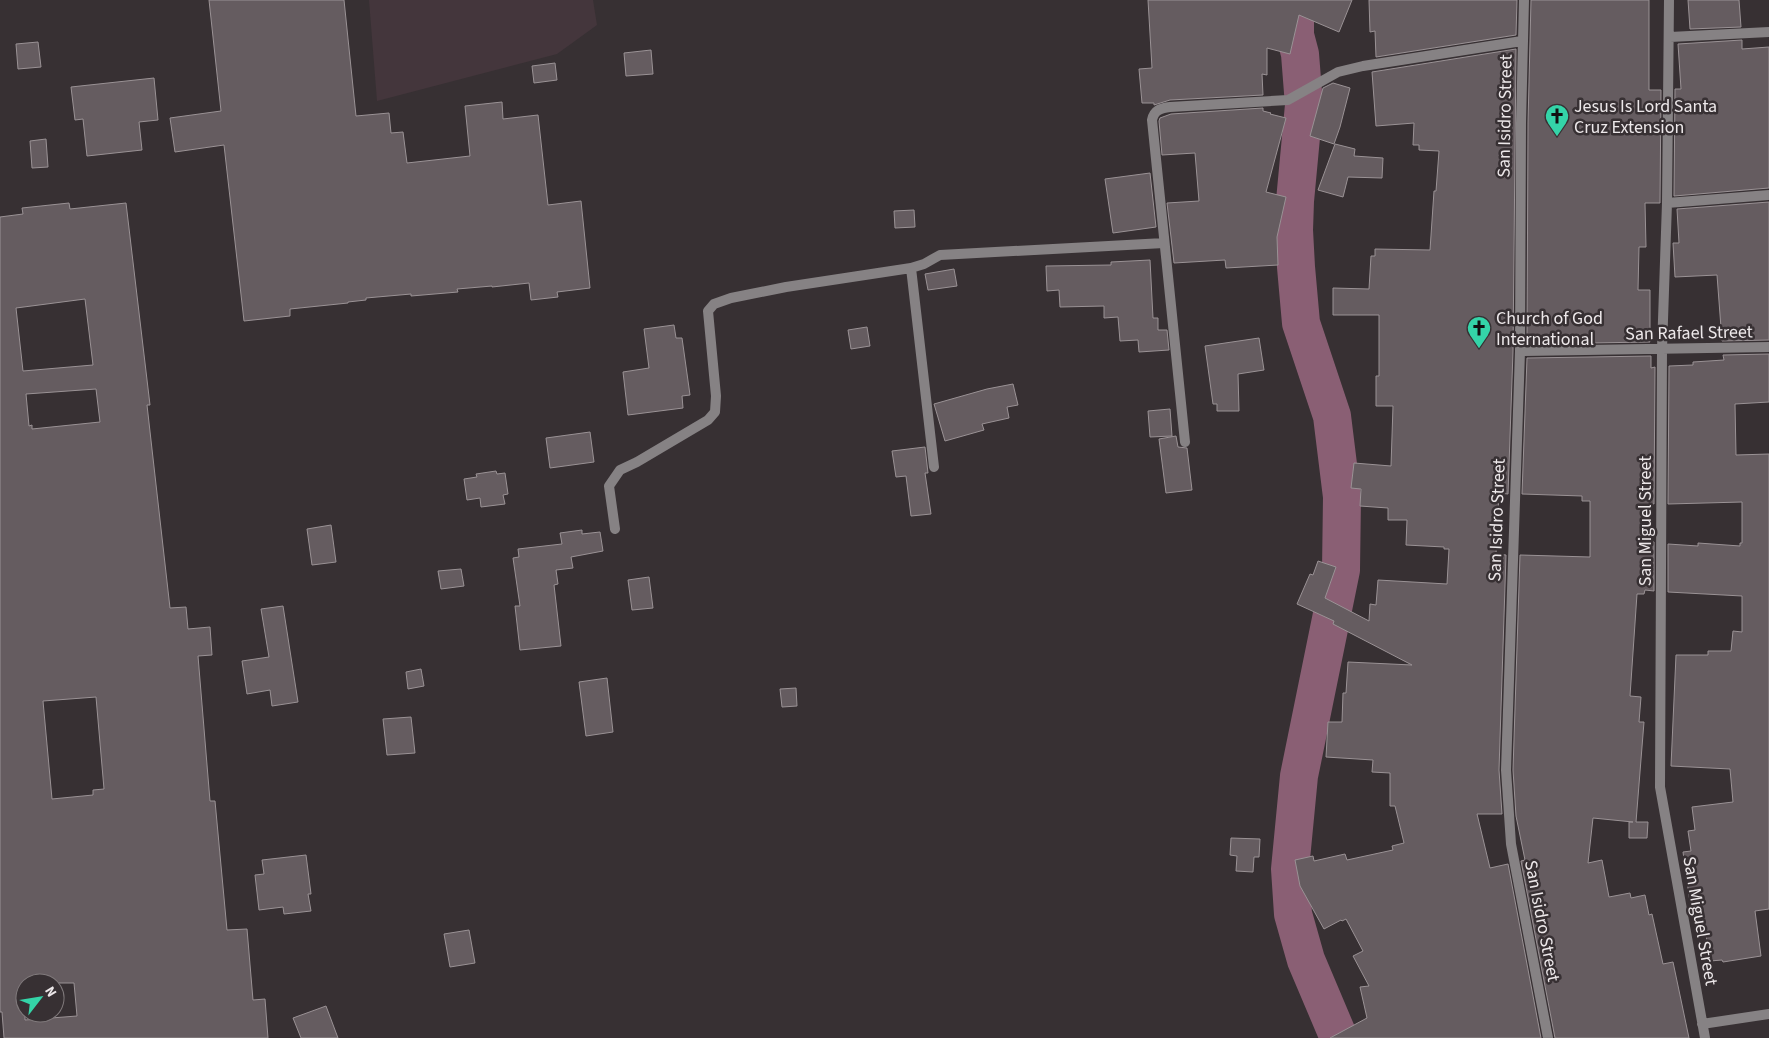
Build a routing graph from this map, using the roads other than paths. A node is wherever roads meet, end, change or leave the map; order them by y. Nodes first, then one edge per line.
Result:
1 (1524, 0) edge
2 (1669, 0) edge
3 (1769, 32) edge
4 (1670, 37) junction
5 (1522, 41) junction
6 (1769, 195) edge
7 (1667, 203) junction
8 (1164, 243) junction
9 (911, 268) junction
10 (1769, 347) edge
11 (1662, 349) junction
12 (1520, 351) junction
13 (1186, 442) dead end
14 (934, 467) dead end
15 (615, 529) dead end
16 (1769, 1014) edge
17 (1702, 1024) junction
18 (1548, 1038) edge
19 (1705, 1038) edge

1 - 5 street, San Isidro Street
2 - 4 street, San Miguel Street
3 - 4 street
4 - 7 street, San Miguel Street
5 - 8 street
5 - 12 street, San Isidro Street
6 - 7 street
7 - 11 street, San Miguel Street
8 - 9 street
8 - 13 street
9 - 14 street
9 - 15 street
10 - 11 street, San Rafael Street
11 - 12 street, San Rafael Street
11 - 17 street, San Miguel Street
12 - 18 street, San Isidro Street
16 - 17 street
17 - 19 street, San Miguel Street

